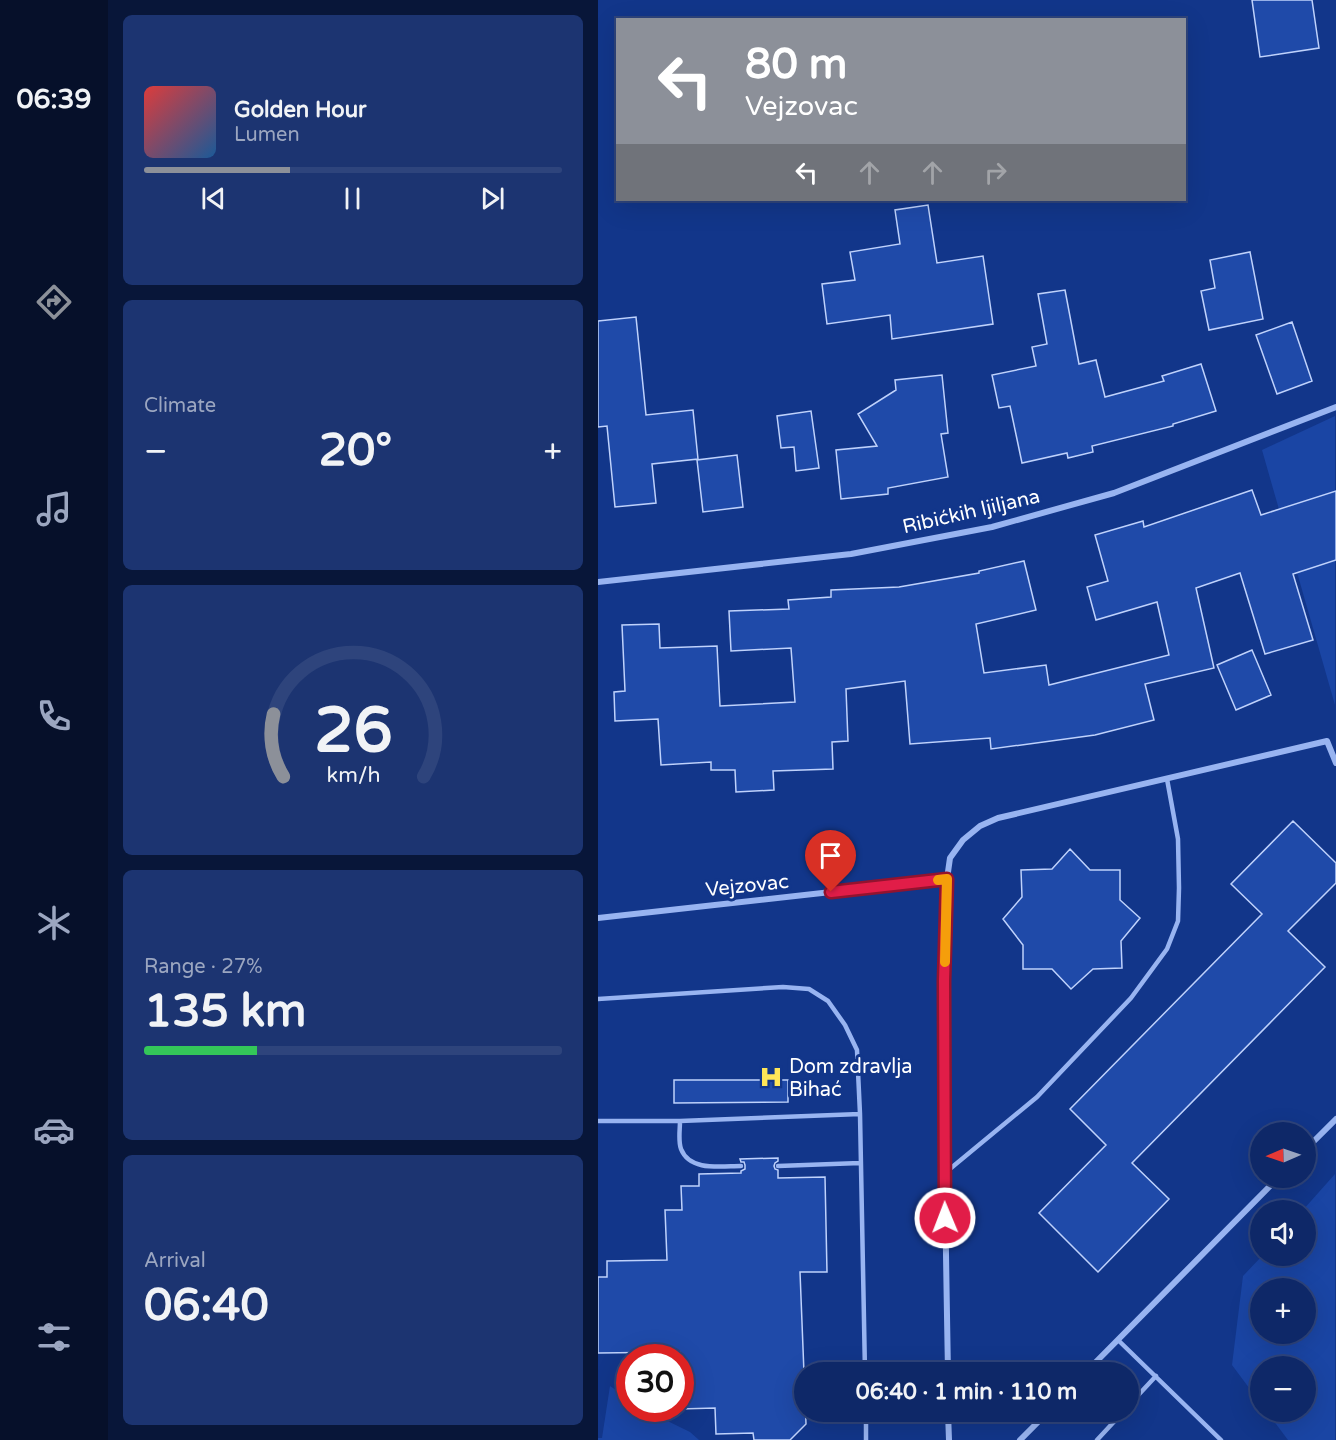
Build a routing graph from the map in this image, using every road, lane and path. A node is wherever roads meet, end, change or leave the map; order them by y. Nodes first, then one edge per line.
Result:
1 (1336, 407) edge
2 (598, 582) edge
3 (1336, 763) edge
4 (1167, 779) junction
5 (947, 879) junction
6 (598, 918) edge
7 (598, 999) edge
8 (860, 1114) junction
9 (1336, 1119) edge
10 (598, 1121) edge
11 (679, 1121) junction
12 (1316, 1139) edge
13 (860, 1163) junction
14 (741, 1166) dead end
15 (778, 1166) dead end
16 (945, 1173) junction
17 (1268, 1188) edge
18 (1118, 1340) junction
19 (865, 1362) edge
20 (948, 1362) edge
21 (1096, 1362) edge
22 (1156, 1376) junction
23 (1139, 1394) edge
24 (866, 1422) edge
25 (948, 1422) edge
26 (1038, 1422) edge
27 (1114, 1422) edge
28 (866, 1440) edge
29 (949, 1440) edge
30 (1020, 1440) edge
31 (1097, 1440) edge
32 (1222, 1440) edge

1 - 2 street, Ribićkih ljiljana
3 - 4 street
4 - 5 street
4 - 16 lane
5 - 6 street, Vejzovac
5 - 16 street
7 - 8 lane
8 - 11 lane
8 - 13 lane
9 - 12 street
10 - 11 lane
11 - 14 lane
13 - 15 lane
13 - 19 lane
16 - 20 street
17 - 18 street
18 - 21 street
18 - 22 lane
22 - 23 lane
22 - 32 lane
24 - 28 lane
25 - 29 street
26 - 30 street
27 - 31 lane

